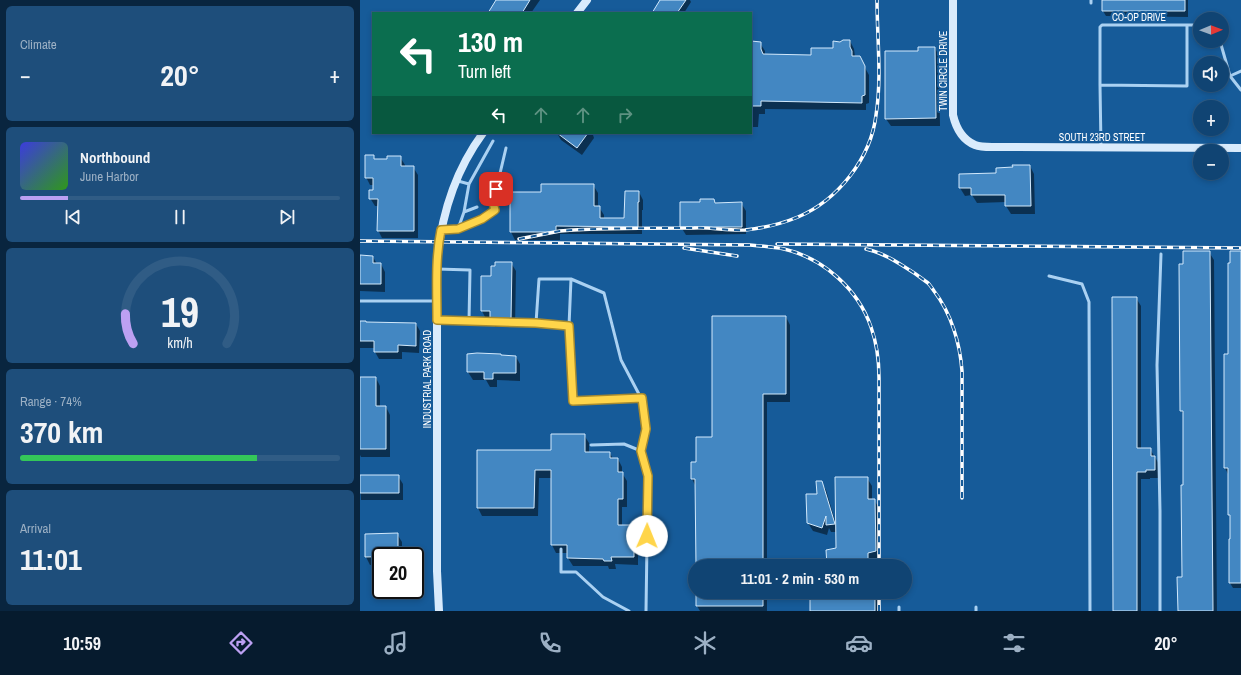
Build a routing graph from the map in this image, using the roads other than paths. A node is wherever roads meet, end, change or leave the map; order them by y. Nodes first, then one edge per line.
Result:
1 (587, 0) edge
2 (953, 0) edge
3 (578, 12) edge
4 (1187, 25) junction
5 (1193, 25) edge
6 (1222, 48) edge
7 (1241, 71) edge
8 (1230, 76) junction
9 (1100, 85) junction
10 (1241, 90) edge
11 (482, 134) edge
12 (965, 138) joint
13 (493, 141) dead end
14 (1101, 147) junction
15 (506, 148) dead end
16 (1241, 148) edge
17 (456, 181) junction
18 (470, 184) junction
19 (477, 207) dead end
20 (464, 212) junction
21 (458, 229) junction
22 (441, 230) junction
23 (1161, 254) dead end
24 (437, 269) junction
25 (1049, 276) dead end
26 (571, 279) junction
27 (360, 301) edge
28 (437, 301) junction
29 (437, 320) junction
30 (469, 321) junction
31 (536, 323) junction
32 (569, 326) junction
33 (642, 398) junction
34 (591, 445) dead end
35 (641, 451) junction
36 (561, 549) dead end
37 (899, 607) dead end
38 (439, 611) edge
39 (629, 611) edge
40 (646, 611) edge
41 (899, 611) edge
42 (1090, 611) edge
43 (1160, 611) edge

1 - 3 street
2 - 12 street, TWIN CIRCLE DRIVE
4 - 5 lane, CO-OP DRIVE
4 - 9 lane, CO-OP DRIVE
4 - 9 lane
6 - 8 lane
7 - 8 lane
8 - 10 lane
9 - 14 lane
11 - 17 street, INDUSTRIAL PARK ROAD
12 - 14 street, SOUTH 23RD STREET
13 - 18 lane
14 - 16 street, SOUTH 23RD STREET
15 - 21 lane
17 - 18 lane
17 - 22 street, INDUSTRIAL PARK ROAD
18 - 20 lane
19 - 20 lane
20 - 21 lane
21 - 22 lane
22 - 24 street, INDUSTRIAL PARK ROAD
23 - 43 lane
24 - 28 street, INDUSTRIAL PARK ROAD
24 - 30 lane
25 - 42 lane
26 - 31 lane
26 - 32 lane
26 - 33 lane
27 - 28 lane
28 - 29 street, INDUSTRIAL PARK ROAD
29 - 30 lane
29 - 38 street, INDUSTRIAL PARK ROAD
30 - 31 lane
31 - 32 lane
32 - 33 lane
33 - 35 lane
34 - 35 lane
35 - 40 lane
36 - 39 lane
37 - 41 lane

